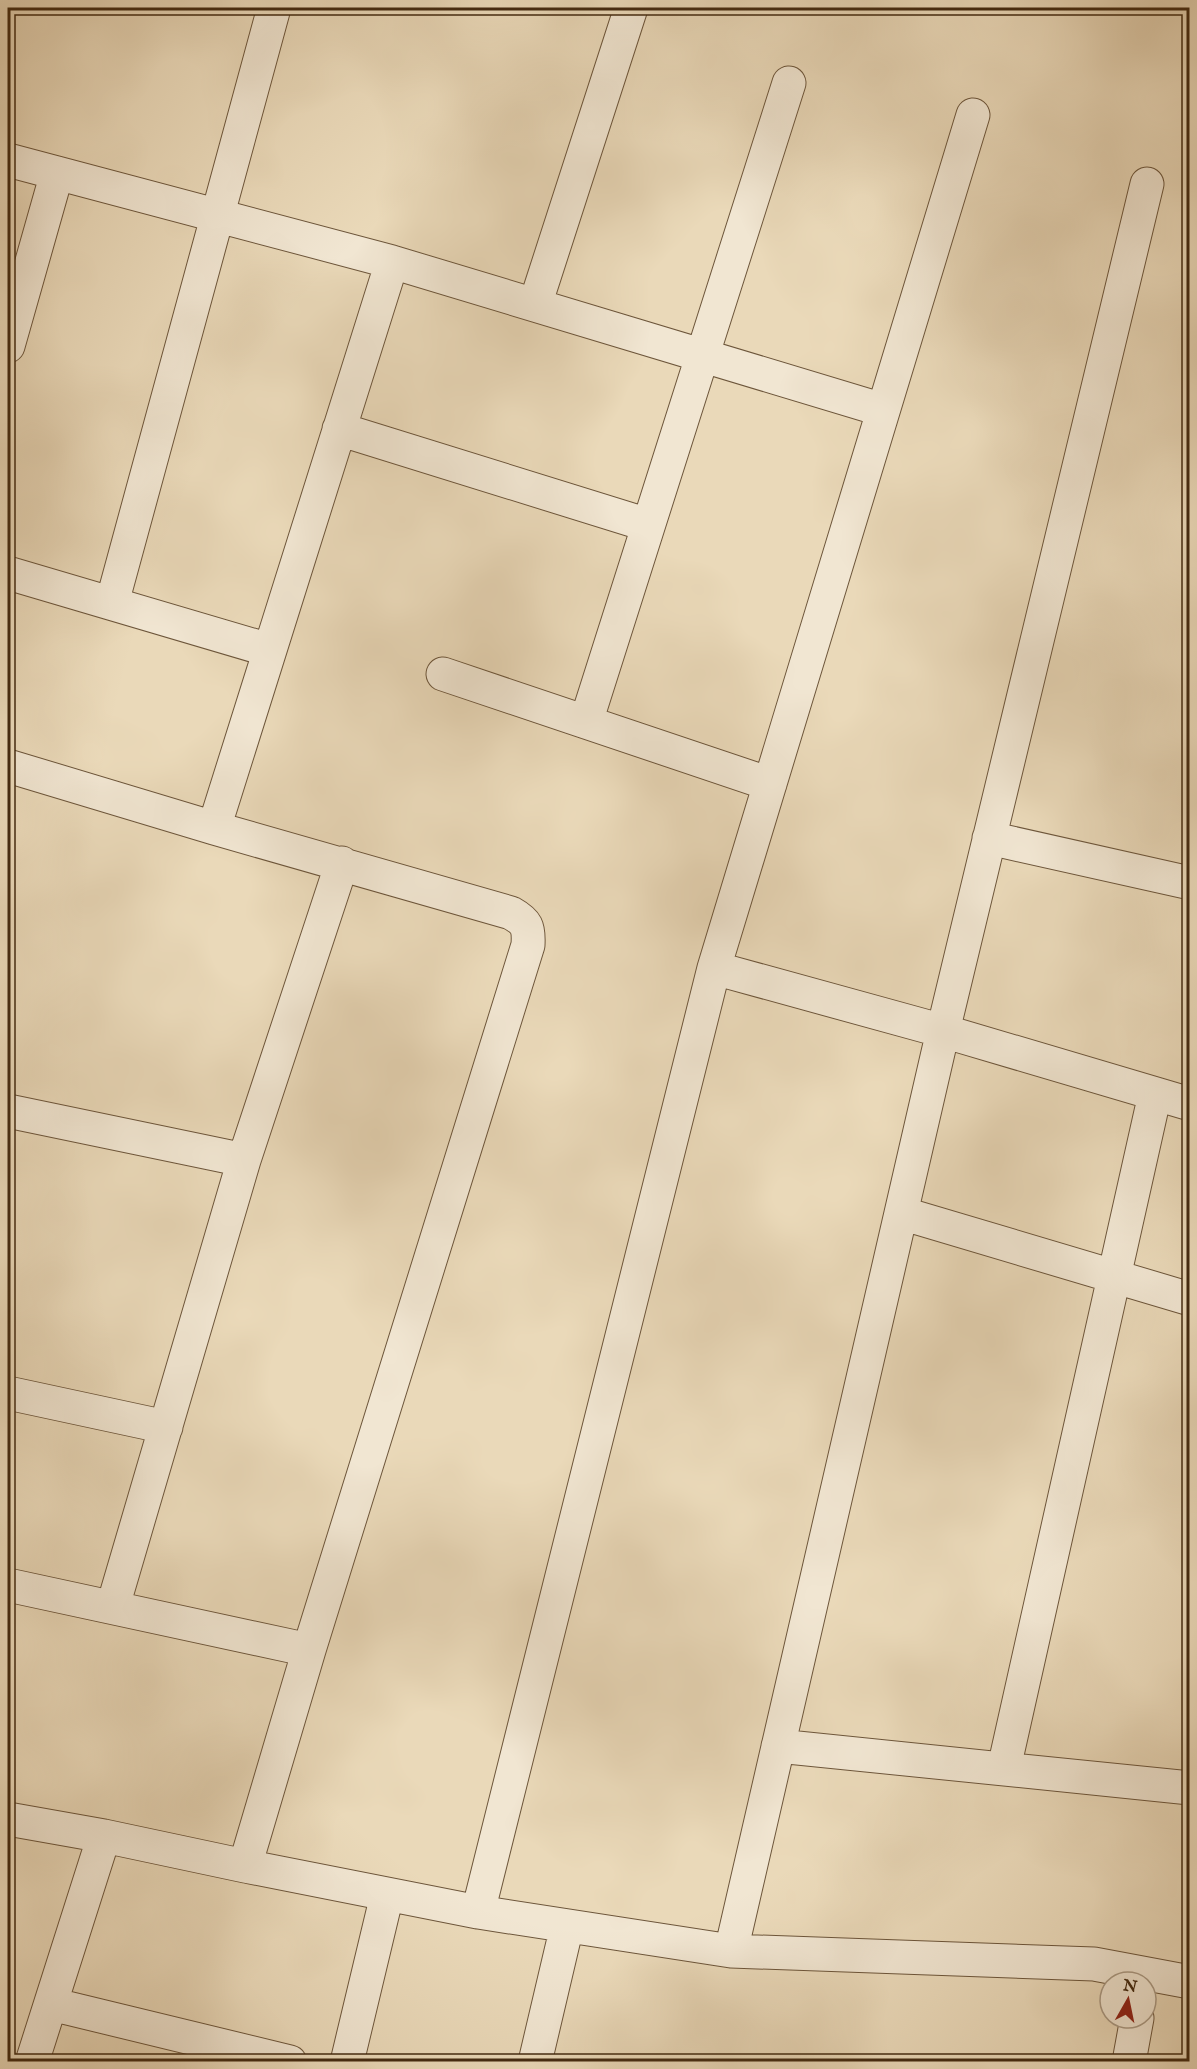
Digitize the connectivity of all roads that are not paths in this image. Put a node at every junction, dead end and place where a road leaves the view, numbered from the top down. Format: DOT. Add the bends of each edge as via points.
graph roads {
  1 [pos="274,8"];
  2 [pos="631,8"];
  3 [pos="789,83"];
  4 [pos="973,115"];
  5 [pos="8,160"];
  6 [pos="57,172"];
  7 [pos="1147,184"];
  8 [pos="218,215"];
  9 [pos="392,262"];
  10 [pos="535,305"];
  11 [pos="8,345"];
  12 [pos="703,356"];
  13 [pos="883,410"];
  14 [pos="339,429"];
  15 [pos="648,525"];
  16 [pos="8,573"];
  17 [pos="112,603"];
  18 [pos="269,650"];
  19 [pos="443,674"];
  20 [pos="586,722"];
  21 [pos="8,766"];
  22 [pos="770,784"];
  23 [pos="214,828"];
  24 [pos="989,838"];
  25 [pos="342,863"];
  26 [pos="1190,883"];
  27 [pos="714,968"];
  28 [pos="943,1031"];
  29 [pos="1155,1094"];
  30 [pos="1190,1104"];
  31 [pos="8,1111"];
  32 [pos="244,1160"];
  33 [pos="901,1213"];
  34 [pos="1114,1275"];
  35 [pos="1190,1299"];
  36 [pos="8,1393"];
  37 [pos="166,1427"];
  38 [pos="8,1585"];
  39 [pos="113,1606"];
  40 [pos="309,1650"];
  41 [pos="778,1746"];
  42 [pos="1004,1768"];
  43 [pos="1190,1788"];
  44 [pos="8,1819"];
  45 [pos="104,1836"];
  46 [pos="245,1866"];
  47 [pos="387,1895"];
  48 [pos="478,1912"];
  49 [pos="567,1926"];
  50 [pos="731,1951"];
  51 [pos="1115,1970"];
  52 [pos="1158,1979"];
  53 [pos="1190,1982"];
  54 [pos="51,2004"];
  55 [pos="1135,2030"];
  56 [pos="33,2061"];
  57 [pos="290,2061"];
  58 [pos="346,2061"];
  59 [pos="535,2061"];
  60 [pos="1129,2061"];
  1 -- 8 [label="street"];
  2 -- 10 [label="street"];
  3 -- 12 [label="street"];
  4 -- 13 [label="street"];
  5 -- 6 [label="street"];
  6 -- 8 [label="street"];
  6 -- 11 [label="street"];
  7 -- 24 [label="street"];
  8 -- 9 [label="street"];
  8 -- 17 [label="street"];
  9 -- 10 [label="street"];
  9 -- 14 [label="street"];
  10 -- 12 [label="street"];
  12 -- 13 [label="street"];
  12 -- 15 [label="street"];
  13 -- 22 [label="street"];
  14 -- 15 [label="street"];
  14 -- 18 [label="street"];
  15 -- 20 [label="street"];
  16 -- 17 [label="street"];
  17 -- 18 [label="street"];
  18 -- 23 [label="street"];
  19 -- 20 [label="street"];
  20 -- 22 [label="street"];
  21 -- 23 [label="street"];
  22 -- 27 [label="street"];
  23 -- 25 [label="street"];
  24 -- 26 [label="street"];
  24 -- 28 [label="street"];
  25 -- 32 [label="street"];
  25 -- 40 [label="street" via="511,913 524,921 529,932"];
  27 -- 28 [label="street"];
  27 -- 48 [label="street"];
  28 -- 29 [label="street"];
  28 -- 33 [label="street"];
  29 -- 30 [label="street"];
  29 -- 34 [label="street"];
  31 -- 32 [label="street"];
  32 -- 37 [label="street"];
  33 -- 34 [label="street"];
  33 -- 41 [label="street"];
  34 -- 35 [label="street"];
  34 -- 42 [label="street"];
  36 -- 37 [label="street"];
  37 -- 39 [label="street"];
  38 -- 39 [label="street"];
  39 -- 40 [label="street"];
  40 -- 46 [label="street"];
  41 -- 42 [label="street"];
  41 -- 50 [label="street"];
  42 -- 43 [label="street"];
  44 -- 45 [label="street"];
  45 -- 46 [label="street"];
  45 -- 54 [label="street"];
  46 -- 47 [label="street"];
  47 -- 48 [label="street"];
  47 -- 58 [label="street"];
  48 -- 49 [label="street"];
  49 -- 50 [label="street"];
  49 -- 59 [label="street"];
  50 -- 51 [label="street" via="1094,1964"];
  52 -- 53 [label="street"];
  54 -- 56 [label="street"];
  54 -- 57 [label="street"];
  55 -- 60 [label="street"];
}
